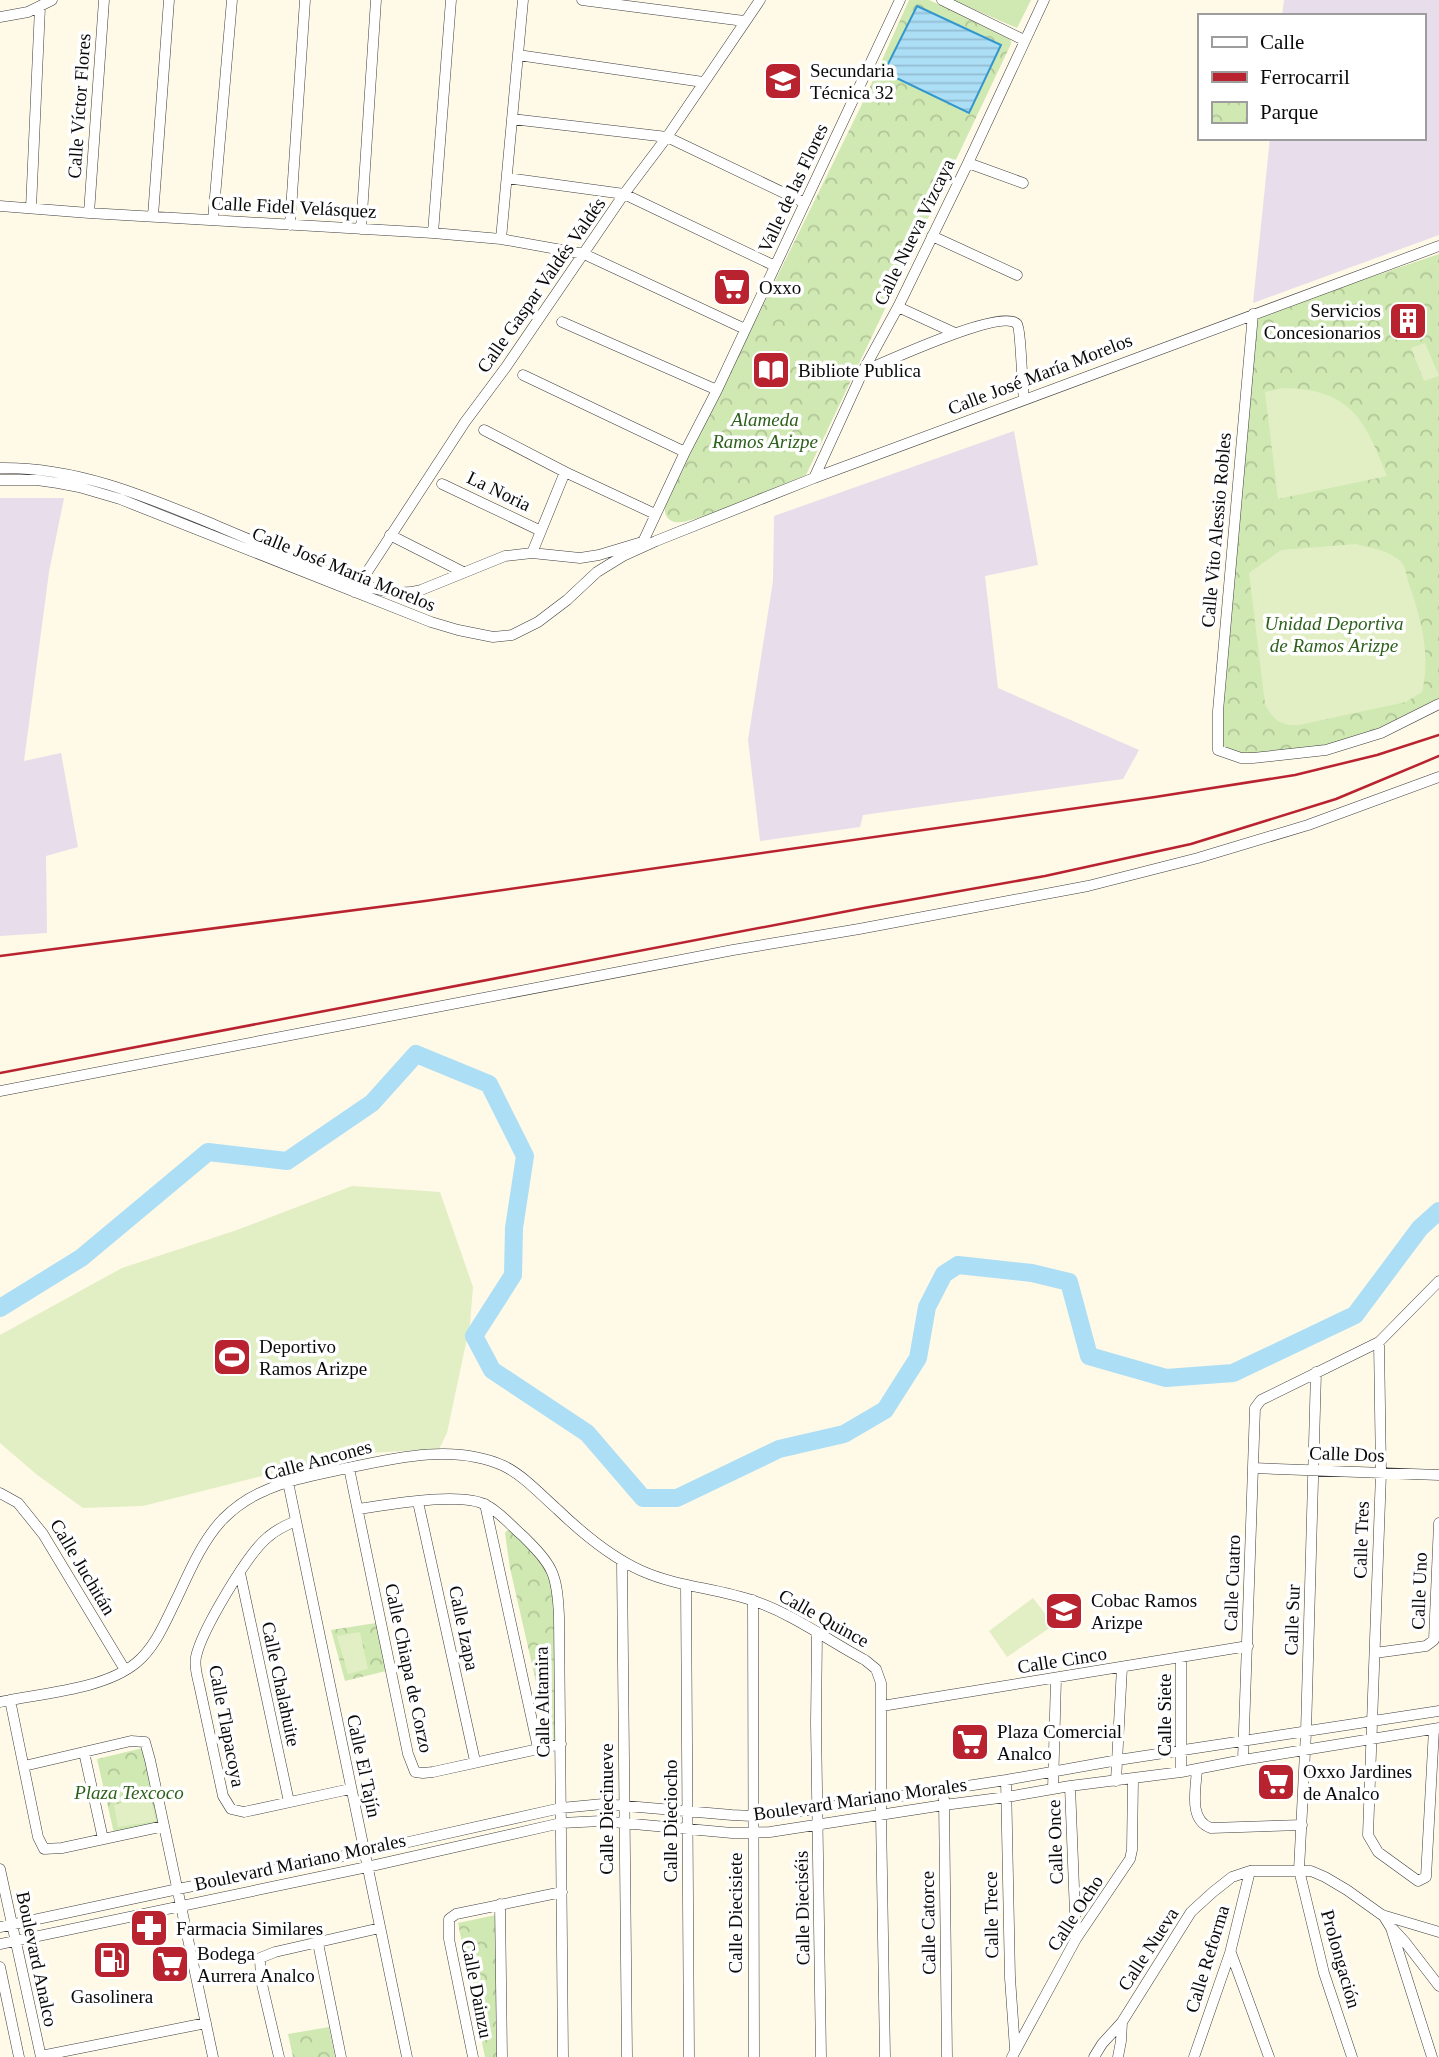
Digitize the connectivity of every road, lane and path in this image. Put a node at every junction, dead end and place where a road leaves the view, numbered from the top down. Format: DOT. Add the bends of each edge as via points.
graph roads {
  1 [pos="52,0"];
  2 [pos="104,0"];
  3 [pos="169,0"];
  4 [pos="232,0"];
  5 [pos="305,0"];
  6 [pos="376,0"];
  7 [pos="451,0"];
  8 [pos="523,0"];
  9 [pos="582,0"];
  10 [pos="760,0"];
  11 [pos="900,0"];
  12 [pos="942,0"];
  13 [pos="1044,0"];
  14 [pos="40,7"];
  15 [pos="0,17"];
  16 [pos="744,21"];
  17 [pos="1024,40"];
  18 [pos="518,55"];
  19 [pos="703,82"];
  20 [pos="512,119"];
  21 [pos="667,137"];
  22 [pos="968,163"];
  23 [pos="507,178"];
  24 [pos="1023,183"];
  25 [pos="624,194"];
  26 [pos="806,203"];
  27 [pos="0,206"];
  28 [pos="31,208"];
  29 [pos="89,214"];
  30 [pos="153,216"];
  31 [pos="213,220"];
  32 [pos="290,225"];
  33 [pos="361,229"];
  34 [pos="433,233"];
  35 [pos="932,236"];
  36 [pos="501,239"];
  37 [pos="1439,246"];
  38 [pos="584,254"];
  39 [pos="775,266"];
  40 [pos="1017,275"];
  41 [pos="898,307"];
  42 [pos="1253,314"];
  43 [pos="562,322"];
  44 [pos="745,329"];
  45 [pos="955,333"];
  46 [pos="863,371"];
  47 [pos="523,375"];
  48 [pos="717,390"];
  49 [pos="1024,400"];
  50 [pos="484,430"];
  51 [pos="685,452"];
  52 [pos="0,468"];
  53 [pos="565,472"];
  54 [pos="814,478"];
  55 [pos="0,480"];
  56 [pos="442,484"];
  57 [pos="655,514"];
  58 [pos="541,531"];
  59 [pos="390,535"];
  60 [pos="641,545"];
  61 [pos="531,553"];
  62 [pos="463,572"];
  63 [pos="356,588"];
  64 [pos="1439,704"];
  65 [pos="1439,777"];
  66 [pos="0,1091"];
  67 [pos="1439,1282"];
  68 [pos="1379,1342"];
  69 [pos="1316,1372"];
  70 [pos="349,1468"];
  71 [pos="1253,1468"];
  72 [pos="1315,1471"];
  73 [pos="1381,1473"];
  74 [pos="1439,1475"];
  75 [pos="288,1482"];
  76 [pos="0,1493"];
  77 [pos="418,1502"];
  78 [pos="485,1504"];
  79 [pos="358,1509"];
  80 [pos="296,1521"];
  81 [pos="1439,1523"];
  82 [pos="622,1562"];
  83 [pos="240,1573"];
  84 [pos="686,1585"];
  85 [pos="753,1600"];
  86 [pos="817,1633"];
  87 [pos="1248,1646"];
  88 [pos="1375,1653"];
  89 [pos="1181,1658"];
  90 [pos="1122,1667"];
  91 [pos="125,1670"];
  92 [pos="1056,1678"];
  93 [pos="5,1701"];
  94 [pos="882,1706"];
  95 [pos="1439,1711"];
  96 [pos="1371,1722"];
  97 [pos="1436,1729"];
  98 [pos="1306,1732"];
  99 [pos="1371,1739"];
  100 [pos="1244,1742"];
  101 [pos="561,1744"];
  102 [pos="538,1748"];
  103 [pos="1305,1750"];
  104 [pos="1182,1751"];
  105 [pos="84,1752"];
  106 [pos="1118,1760"];
  107 [pos="1243,1760"];
  108 [pos="475,1761"];
  109 [pos="24,1766"];
  110 [pos="1196,1769"];
  111 [pos="1054,1772"];
  112 [pos="1181,1772"];
  113 [pos="1133,1779"];
  114 [pos="1006,1780"];
  115 [pos="1116,1781"];
  116 [pos="1070,1786"];
  117 [pos="351,1789"];
  118 [pos="1053,1789"];
  119 [pos="944,1790"];
  120 [pos="1007,1797"];
  121 [pos="881,1798"];
  122 [pos="289,1802"];
  123 [pos="944,1805"];
  124 [pos="624,1806"];
  125 [pos="561,1808"];
  126 [pos="818,1808"];
  127 [pos="687,1812"];
  128 [pos="881,1815"];
  129 [pos="752,1816"];
  130 [pos="624,1822"];
  131 [pos="561,1823"];
  132 [pos="818,1825"];
  133 [pos="1301,1825"];
  134 [pos="164,1826"];
  135 [pos="687,1828"];
  136 [pos="752,1833"];
  137 [pos="103,1839"];
  138 [pos="364,1853"];
  139 [pos="367,1867"];
  140 [pos="0,1868"];
  141 [pos="1299,1870"];
  142 [pos="1250,1871"];
  143 [pos="178,1889"];
  144 [pos="562,1892"];
  145 [pos="500,1904"];
  146 [pos="181,1906"];
  147 [pos="1382,1914"];
  148 [pos="12,1924"];
  149 [pos="0,1927"];
  150 [pos="380,1928"];
  151 [pos="1391,1928"];
  152 [pos="1439,1932"];
  153 [pos="1076,1939"];
  154 [pos="15,1941"];
  155 [pos="318,1942"];
  156 [pos="0,1944"];
  157 [pos="1230,1953"];
  158 [pos="0,1967"];
  159 [pos="1439,1986"];
  160 [pos="1122,2022"];
  161 [pos="206,2023"];
  162 [pos="1013,2053"];
  163 [pos="41,2056"];
  164 [pos="19,2057"];
  165 [pos="213,2057"];
  166 [pos="279,2057"];
  167 [pos="341,2057"];
  168 [pos="407,2057"];
  169 [pos="473,2057"];
  170 [pos="502,2057"];
  171 [pos="563,2057"];
  172 [pos="627,2057"];
  173 [pos="689,2057"];
  174 [pos="754,2057"];
  175 [pos="821,2057"];
  176 [pos="885,2057"];
  177 [pos="947,2057"];
  178 [pos="1094,2057"];
  179 [pos="1118,2057"];
  180 [pos="1194,2057"];
  181 [pos="1269,2057"];
  182 [pos="1352,2057"];
  183 [pos="1432,2057"];
  1 -- 14 [label="street"];
  2 -- 29 [label="street, Calle Víctor Flores"];
  3 -- 30 [label="street"];
  4 -- 31 [label="street"];
  5 -- 32 [label="street"];
  6 -- 33 [label="street"];
  7 -- 34 [label="street"];
  8 -- 18 [label="street"];
  9 -- 16 [label="street"];
  10 -- 16 [label="street, Calle Gaspar Valdés Valdés"];
  11 -- 26 [label="street, Valle de las Flores"];
  12 -- 17 [label="street"];
  13 -- 17 [label="street, Calle Nueva Vizcaya"];
  14 -- 15 [label="street"];
  14 -- 28 [label="street"];
  16 -- 19 [label="street, Calle Gaspar Valdés Valdés"];
  17 -- 22 [label="street, Calle Nueva Vizcaya"];
  18 -- 19 [label="street"];
  18 -- 20 [label="street"];
  19 -- 21 [label="street, Calle Gaspar Valdés Valdés"];
  20 -- 21 [label="street"];
  20 -- 23 [label="street"];
  21 -- 25 [label="street, Calle Gaspar Valdés Valdés"];
  21 -- 26 [label="street"];
  22 -- 24 [label="street"];
  22 -- 35 [label="street, Calle Nueva Vizcaya"];
  23 -- 25 [label="street"];
  23 -- 36 [label="street"];
  25 -- 38 [label="street, Calle Gaspar Valdés Valdés"];
  25 -- 39 [label="street"];
  26 -- 39 [label="street, Valle de las Flores"];
  27 -- 28 [label="street, Calle Fidel Velásquez"];
  28 -- 29 [label="street, Calle Fidel Velásquez"];
  29 -- 30 [label="street, Calle Fidel Velásquez"];
  30 -- 31 [label="street, Calle Fidel Velásquez"];
  31 -- 32 [label="street, Calle Fidel Velásquez"];
  32 -- 33 [label="street, Calle Fidel Velásquez"];
  33 -- 34 [label="street, Calle Fidel Velásquez"];
  34 -- 36 [label="street, Calle Fidel Velásquez"];
  35 -- 40 [label="street"];
  35 -- 41 [label="street, Calle Nueva Vizcaya"];
  36 -- 38 [label="street, Calle Fidel Velásquez"];
  37 -- 42 [label="street, Calle José María Morelos"];
  38 -- 44 [label="street, Calle Fidel Velásquez"];
  38 -- 59 [label="street, Calle Gaspar Valdés Valdés"];
  39 -- 44 [label="street, Valle de las Flores"];
  41 -- 45 [label="street"];
  41 -- 46 [label="street, Calle Nueva Vizcaya"];
  42 -- 49 [label="street, Calle José María Morelos"];
  42 -- 64 [label="street, Calle Vito Alessio Robles" via="1218,750 1241,758 1326,750 1381,733"];
  43 -- 48 [label="street"];
  44 -- 48 [label="street, Valle de las Flores"];
  45 -- 46 [label="street"];
  45 -- 49 [label="street" via="1011,320 1019,328"];
  46 -- 54 [label="street, Calle Nueva Vizcaya"];
  47 -- 51 [label="street"];
  48 -- 51 [label="street, Valle de las Flores"];
  49 -- 54 [label="street, Calle José María Morelos"];
  50 -- 53 [label="street"];
  51 -- 57 [label="street, Valle de las Flores"];
  52 -- 63 [label="street, Calle José María Morelos" via="100,480 152,498"];
  53 -- 57 [label="street"];
  53 -- 58 [label="street"];
  54 -- 60 [label="street, Calle José María Morelos"];
  55 -- 63 [label="street, Calle José María Morelos" via="37,480 120,499"];
  56 -- 58 [label="street, La Noria"];
  57 -- 60 [label="street, Valle de las Flores"];
  58 -- 61 [label="street"];
  59 -- 62 [label="street"];
  59 -- 63 [label="street, Calle Gaspar Valdés Valdés"];
  60 -- 61 [label="street, Calle José María Morelos" via="580,558"];
  60 -- 63 [label="street, Calle José María Morelos" via="597,572 538,622 512,635 493,637 431,622"];
  61 -- 62 [label="street, Calle José María Morelos" via="505,556"];
  62 -- 63 [label="street, Calle José María Morelos" via="406,594"];
  65 -- 66 [label="street" via="1308,825 1088,886"];
  67 -- 68 [label="street"];
  68 -- 69 [label="street"];
  68 -- 73 [label="street, Calle Tres"];
  69 -- 71 [label="street, Calle Cuatro" via="1261,1400 1255,1408"];
  69 -- 72 [label="street, Calle Sur"];
  70 -- 75 [label="street, Calle Ancones"];
  70 -- 79 [label="street, Calle Chiapa de Corzo"];
  70 -- 82 [label="street, Calle Ancones" via="427,1454 484,1459 523,1478"];
  71 -- 72 [label="street, Calle Dos"];
  71 -- 87 [label="street, Calle Cuatro"];
  72 -- 73 [label="street, Calle Dos"];
  72 -- 98 [label="street, Calle Sur"];
  73 -- 74 [label="street, Calle Dos"];
  73 -- 88 [label="street, Calle Tres"];
  75 -- 80 [label="street, Calle El Tajín"];
  75 -- 91 [label="street, Calle Ancones" via="261,1492 222,1520 148,1650"];
  76 -- 91 [label="street, Calle Juchitán" via="18,1503 43,1534"];
  77 -- 78 [label="street" via="466,1499"];
  77 -- 79 [label="street"];
  77 -- 108 [label="street, Calle Izapa"];
  78 -- 101 [label="street, Calle Altamira" via="554,1572"];
  78 -- 102 [label="street"];
  79 -- 108 [label="street, Calle Chiapa de Corzo" via="411,1764 415,1772 424,1773"];
  80 -- 83 [label="street, Calle Tlapacoya" via="267,1538"];
  80 -- 117 [label="street, Calle El Tajín"];
  81 -- 88 [label="street, Calle Uno" via="1434,1640 1426,1646"];
  82 -- 84 [label="street, Calle Quince"];
  82 -- 124 [label="street, Calle Diecinueve"];
  83 -- 122 [label="street, Calle Chalahuite"];
  83 -- 122 [label="street, Calle Tlapacoya" via="205,1633 196,1658 217,1771 231,1810 244,1812"];
  84 -- 85 [label="street, Calle Quince"];
  84 -- 127 [label="street, Calle Dieciocho"];
  85 -- 86 [label="street, Calle Quince"];
  85 -- 129 [label="street, Calle Diecisiete"];
  86 -- 94 [label="street, Calle Quince" via="876,1669"];
  86 -- 126 [label="street, Calle Dieciséis"];
  87 -- 89 [label="street, Calle Cinco"];
  87 -- 100 [label="street, Calle Cuatro"];
  88 -- 96 [label="street, Calle Tres"];
  89 -- 90 [label="street, Calle Cinco"];
  89 -- 104 [label="street, Calle Siete"];
  90 -- 92 [label="street, Calle Cinco"];
  90 -- 106 [label="street"];
  91 -- 93 [label="street, Calle Ancones" via="97,1682"];
  92 -- 94 [label="street, Calle Cinco"];
  92 -- 111 [label="street"];
  93 -- 109 [label="street"];
  94 -- 121 [label="street, Calle Quince"];
  95 -- 96 [label="street, Boulevard Mariano Morales"];
  96 -- 98 [label="street, Boulevard Mariano Morales"];
  96 -- 99 [label="street, Calle Tres"];
  97 -- 99 [label="street, Boulevard Mariano Morales"];
  97 -- 99 [label="street, Calle Tres" via="1426,1877 1418,1881 1378,1852 1367,1835"];
  98 -- 100 [label="street, Boulevard Mariano Morales"];
  98 -- 103 [label="street, Calle Sur"];
  99 -- 103 [label="street, Boulevard Mariano Morales"];
  100 -- 104 [label="street, Boulevard Mariano Morales"];
  100 -- 107 [label="street, Calle Cuatro"];
  101 -- 102 [label="street, Calle Chiapa de Corzo"];
  101 -- 125 [label="street, Calle Altamira"];
  102 -- 108 [label="street, Calle Chiapa de Corzo"];
  103 -- 107 [label="street, Boulevard Mariano Morales"];
  103 -- 133 [label="street, Calle Sur"];
  104 -- 106 [label="street, Boulevard Mariano Morales"];
  104 -- 112 [label="street, Calle Siete"];
  105 -- 109 [label="street"];
  105 -- 134 [label="street" via="145,1742"];
  105 -- 137 [label="street"];
  106 -- 111 [label="street, Boulevard Mariano Morales"];
  106 -- 115 [label="street"];
  107 -- 110 [label="street, Boulevard Mariano Morales"];
  109 -- 137 [label="street" via="44,1849"];
  110 -- 112 [label="street, Boulevard Mariano Morales"];
  110 -- 133 [label="street" via="1196,1812 1203,1825"];
  111 -- 114 [label="street, Boulevard Mariano Morales"];
  111 -- 118 [label="street"];
  112 -- 113 [label="street, Boulevard Mariano Morales"];
  113 -- 115 [label="street, Boulevard Mariano Morales"];
  113 -- 153 [label="street, Calle Ocho" via="1130,1859"];
  114 -- 119 [label="street, Boulevard Mariano Morales"];
  114 -- 120 [label="street, Calle Trece"];
  115 -- 116 [label="street, Boulevard Mariano Morales"];
  116 -- 118 [label="street, Boulevard Mariano Morales"];
  116 -- 153 [label="street, Calle Once"];
  117 -- 122 [label="street, Calle Tlapacoya"];
  117 -- 138 [label="street, Calle El Tajín"];
  118 -- 120 [label="street, Boulevard Mariano Morales"];
  119 -- 121 [label="street, Boulevard Mariano Morales"];
  119 -- 123 [label="street, Calle Catorce"];
  120 -- 123 [label="street, Boulevard Mariano Morales"];
  120 -- 162 [label="street, Calle Trece"];
  121 -- 126 [label="street, Boulevard Mariano Morales"];
  121 -- 128 [label="street, Calle Quince"];
  123 -- 128 [label="street, Boulevard Mariano Morales"];
  123 -- 177 [label="street, Calle Catorce"];
  124 -- 125 [label="street, Boulevard Mariano Morales"];
  124 -- 127 [label="street, Boulevard Mariano Morales"];
  124 -- 130 [label="street, Calle Diecinueve"];
  125 -- 131 [label="street, Calle Altamira"];
  125 -- 138 [label="street, Boulevard Mariano Morales"];
  126 -- 129 [label="street, Boulevard Mariano Morales"];
  126 -- 132 [label="street, Calle Dieciséis"];
  127 -- 129 [label="street, Boulevard Mariano Morales"];
  127 -- 135 [label="street, Calle Dieciocho"];
  128 -- 132 [label="street, Boulevard Mariano Morales"];
  128 -- 176 [label="street, Calle Quince"];
  129 -- 136 [label="street, Calle Diecisiete"];
  130 -- 131 [label="street, Boulevard Mariano Morales"];
  130 -- 135 [label="street, Boulevard Mariano Morales"];
  130 -- 172 [label="street, Calle Diecinueve"];
  131 -- 139 [label="street, Boulevard Mariano Morales"];
  131 -- 144 [label="street, Calle Altamira"];
  132 -- 136 [label="street, Boulevard Mariano Morales"];
  132 -- 175 [label="street, Calle Dieciséis"];
  133 -- 141 [label="street, Calle Sur"];
  134 -- 137 [label="street"];
  134 -- 143 [label="street"];
  135 -- 136 [label="street, Boulevard Mariano Morales"];
  135 -- 173 [label="street, Calle Dieciocho"];
  136 -- 174 [label="street, Calle Diecisiete"];
  138 -- 139 [label="street, Calle El Tajín"];
  138 -- 143 [label="street, Boulevard Mariano Morales"];
  139 -- 146 [label="street, Boulevard Mariano Morales"];
  139 -- 150 [label="street, Calle El Tajín"];
  140 -- 148 [label="street, Boulevard Analco"];
  141 -- 142 [label="street, Calle Nueva"];
  141 -- 147 [label="street, Calle Nueva" via="1325,1877"];
  141 -- 182 [label="street, Prolongación" via="1324,1973"];
  142 -- 157 [label="street, Calle Reforma"];
  142 -- 160 [label="street, Calle Nueva" via="1232,1877 1191,1912"];
  143 -- 146 [label="street"];
  143 -- 148 [label="street, Boulevard Mariano Morales"];
  144 -- 145 [label="street, Calle Dainzu"];
  144 -- 171 [label="street, Calle Altamira"];
  145 -- 169 [label="street, Calle Dainzu" via="456,1914 448,1922"];
  145 -- 170 [label="street"];
  146 -- 154 [label="street, Boulevard Mariano Morales"];
  146 -- 161 [label="street"];
  147 -- 151 [label="street"];
  147 -- 152 [label="street, Calle Nueva"];
  148 -- 149 [label="street, Boulevard Mariano Morales"];
  148 -- 154 [label="street, Boulevard Analco"];
  150 -- 155 [label="street"];
  150 -- 168 [label="street, Calle El Tajín"];
  151 -- 159 [label="street"];
  151 -- 183 [label="street"];
  153 -- 162 [label="street, Calle Ocho"];
  154 -- 156 [label="street, Boulevard Mariano Morales"];
  154 -- 163 [label="street, Boulevard Analco"];
  155 -- 166 [label="street" via="260,1958"];
  155 -- 167 [label="street"];
  157 -- 180 [label="street, Calle Reforma"];
  157 -- 181 [label="street"];
  158 -- 164 [label="street, Boulevard Analco"];
  160 -- 178 [label="street, Calle Nueva"];
  160 -- 179 [label="street"];
  161 -- 163 [label="street"];
  161 -- 165 [label="street"];
}
